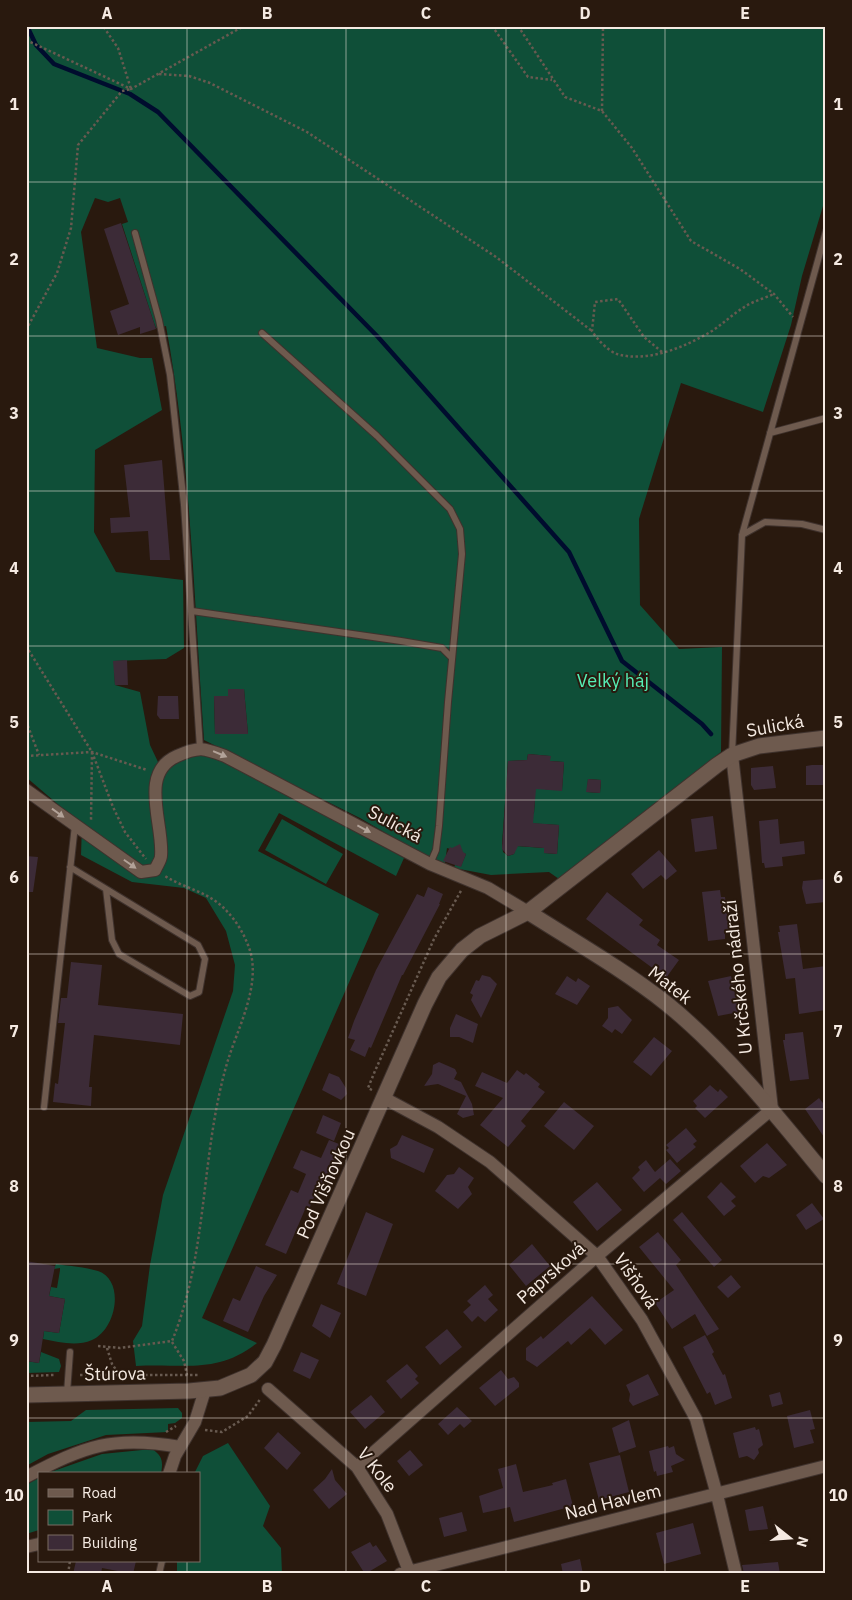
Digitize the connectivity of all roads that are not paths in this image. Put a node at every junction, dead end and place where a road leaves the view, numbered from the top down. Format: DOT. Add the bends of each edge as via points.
graph roads {
  1 [pos="826,231"];
  2 [pos="135,233"];
  3 [pos="262,333"];
  4 [pos="826,418"];
  5 [pos="770,433"];
  6 [pos="826,530"];
  7 [pos="742,535"];
  8 [pos="192,611"];
  9 [pos="452,658"];
  10 [pos="826,738"];
  11 [pos="200,748"];
  12 [pos="732,755"];
  13 [pos="26,790"];
  14 [pos="75,825"];
  15 [pos="430,864"];
  16 [pos="70,867"];
  17 [pos="106,889"];
  18 [pos="528,912"];
  19 [pos="384,1098"];
  20 [pos="44,1107"];
  21 [pos="772,1109"];
  22 [pos="826,1176"];
  23 [pos="598,1256"];
  24 [pos="70,1352"];
  25 [pos="268,1389"];
  26 [pos="205,1390"];
  27 [pos="67,1394"];
  28 [pos="26,1395"];
  29 [pos="180,1447"];
  30 [pos="826,1466"];
  31 [pos="357,1467"];
  32 [pos="170,1472"];
  33 [pos="26,1477"];
  34 [pos="717,1495"];
  35 [pos="404,1572"];
  36 [pos="736,1574"];
  1 -- 5 [label="lane"];
  2 -- 8 [label="lane" via="170,375"];
  3 -- 9 [label="lane" via="377,436 450,509 460,528 462,554"];
  4 -- 5 [label="lane"];
  5 -- 7 [label="lane"];
  6 -- 7 [label="lane" via="802,524 765,522"];
  7 -- 12 [label="lane"];
  8 -- 9 [label="lane" via="442,648"];
  8 -- 11 [label="lane"];
  9 -- 15 [label="lane" via="436,850"];
  10 -- 12 [label="street, Sulická" via="777,742"];
  14 -- 11 [label="street, one-way" via="141,872 155,870 161,857 155,806 158,774 170,759"];
  11 -- 15 [label="street, Sulická, one-way" via="225,756"];
  12 -- 18 [label="street, Sulická"];
  12 -- 21 [label="street, U Krčského nádraží"];
  13 -- 14 [label="street, one-way"];
  14 -- 16 [label="lane"];
  15 -- 18 [label="street, Sulická" via="488,888"];
  16 -- 17 [label="lane"];
  16 -- 20 [label="lane"];
  17 -- 17 [label="lane" via="198,946 206,959 199,992 190,996 119,954 112,940"];
  18 -- 19 [label="street, Pod Višňovkou" via="480,936 449,963 425,1004"];
  18 -- 21 [label="street, Matek" via="668,1005"];
  19 -- 23 [label="street, Višňová" via="438,1127 490,1162"];
  19 -- 26 [label="street, Pod Višňovkou" via="265,1362 245,1379"];
  21 -- 22 [label="street"];
  21 -- 23 [label="street, Paprsková"];
  23 -- 31 [label="street, Paprsková"];
  23 -- 34 [label="street, Višňová" via="642,1320 696,1419"];
  24 -- 27 [label="lane"];
  25 -- 31 [label="street, V Kole"];
  26 -- 27 [label="street, Štúrova"];
  26 -- 29 [label="street" via="195,1422"];
  27 -- 28 [label="street, Štúrova"];
  29 -- 32 [label="street"];
  29 -- 33 [label="street" via="150,1442 94,1446"];
  30 -- 34 [label="street, Nad Havlem"];
  31 -- 35 [label="street, V Kole" via="387,1514"];
  34 -- 35 [label="street, Nad Havlem"];
  34 -- 36 [label="street, Višňová"];
}
